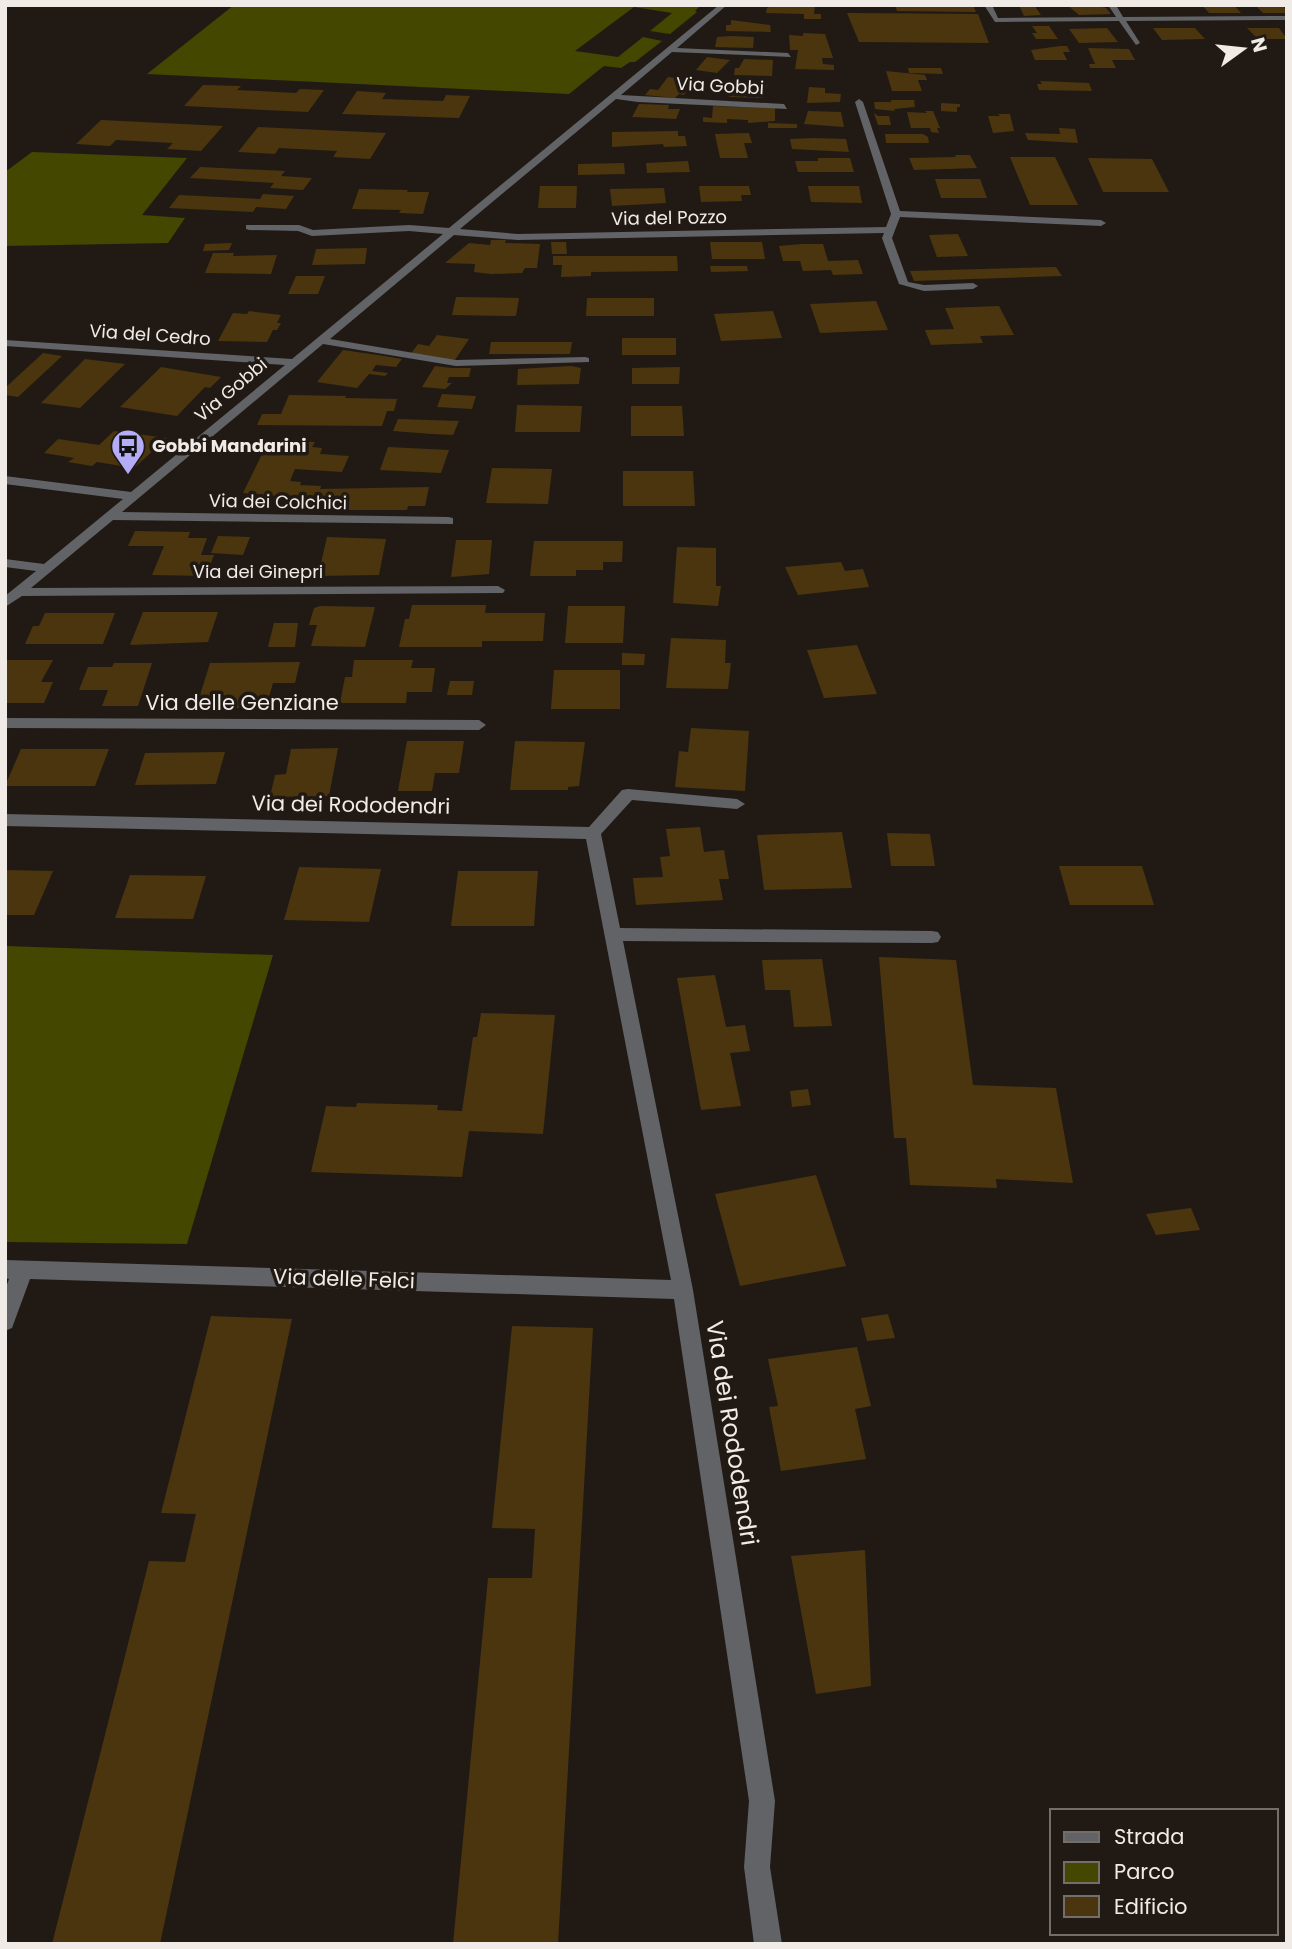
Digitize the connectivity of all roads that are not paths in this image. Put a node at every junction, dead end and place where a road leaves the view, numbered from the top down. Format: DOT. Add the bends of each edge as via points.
graph roads {
  1 [pos="724,5"];
  2 [pos="988,5"];
  3 [pos="1112,5"];
  4 [pos="1287,18"];
  5 [pos="1121,19"];
  6 [pos="1136,43"];
  7 [pos="669,50"];
  8 [pos="788,55"];
  9 [pos="614,96"];
  10 [pos="859,102"];
  11 [pos="784,107"];
  12 [pos="896,214"];
  13 [pos="1101,223"];
  14 [pos="249,228"];
  15 [pos="890,230"];
  16 [pos="448,232"];
  17 [pos="973,286"];
  18 [pos="319,340"];
  19 [pos="5,343"];
  20 [pos="585,360"];
  21 [pos="293,362"];
  22 [pos="5,481"];
  23 [pos="131,496"];
  24 [pos="107,516"];
  25 [pos="448,521"];
  26 [pos="5,563"];
  27 [pos="45,568"];
  28 [pos="498,590"];
  29 [pos="18,592"];
  30 [pos="5,603"];
  31 [pos="5,723"];
  32 [pos="479,725"];
  33 [pos="737,804"];
  34 [pos="5,820"];
  35 [pos="593,833"];
  36 [pos="613,934"];
  37 [pos="932,937"];
  38 [pos="14,1269"];
  39 [pos="683,1290"];
  40 [pos="5,1321"];
  41 [pos="768,1944"];
  1 -- 7 [label="street, Via Gobbi"];
  2 -- 5 [label="street" via="995,20"];
  3 -- 5 [label="street"];
  4 -- 5 [label="street"];
  5 -- 6 [label="street"];
  7 -- 8 [label="street, Via Gobbi"];
  7 -- 9 [label="street, Via Gobbi"];
  9 -- 11 [label="street, Via Gobbi"];
  9 -- 16 [label="street, Via Gobbi"];
  10 -- 12 [label="street"];
  12 -- 13 [label="street"];
  12 -- 15 [label="street"];
  14 -- 16 [label="street" via="299,228 312,233 409,228"];
  15 -- 16 [label="street, Via del Pozzo" via="518,237"];
  15 -- 17 [label="street" via="887,238 904,284"];
  16 -- 18 [label="street, Via Gobbi"];
  18 -- 20 [label="street" via="456,363"];
  18 -- 21 [label="street, Via Gobbi"];
  19 -- 21 [label="street, Via del Cedro"];
  21 -- 23 [label="street, Via Gobbi"];
  22 -- 23 [label="street"];
  23 -- 24 [label="street, Via Gobbi"];
  24 -- 25 [label="street, Via dei Colchici"];
  24 -- 27 [label="street, Via Gobbi"];
  26 -- 27 [label="street"];
  27 -- 29 [label="street, Via Gobbi"];
  28 -- 29 [label="street, Via dei Ginepri"];
  29 -- 30 [label="street, Via Gobbi"];
  31 -- 32 [label="street, Via delle Genziane"];
  33 -- 35 [label="street" via="628,794"];
  34 -- 35 [label="street, Via dei Rododendri"];
  35 -- 36 [label="street, Via dei Rododendri"];
  36 -- 37 [label="street"];
  36 -- 39 [label="street, Via dei Rododendri"];
  38 -- 39 [label="street, Via delle Felci"];
  38 -- 40 [label="street"];
  39 -- 41 [label="street, Via dei Rododendri" via="762,1801 757,1867"];
}
